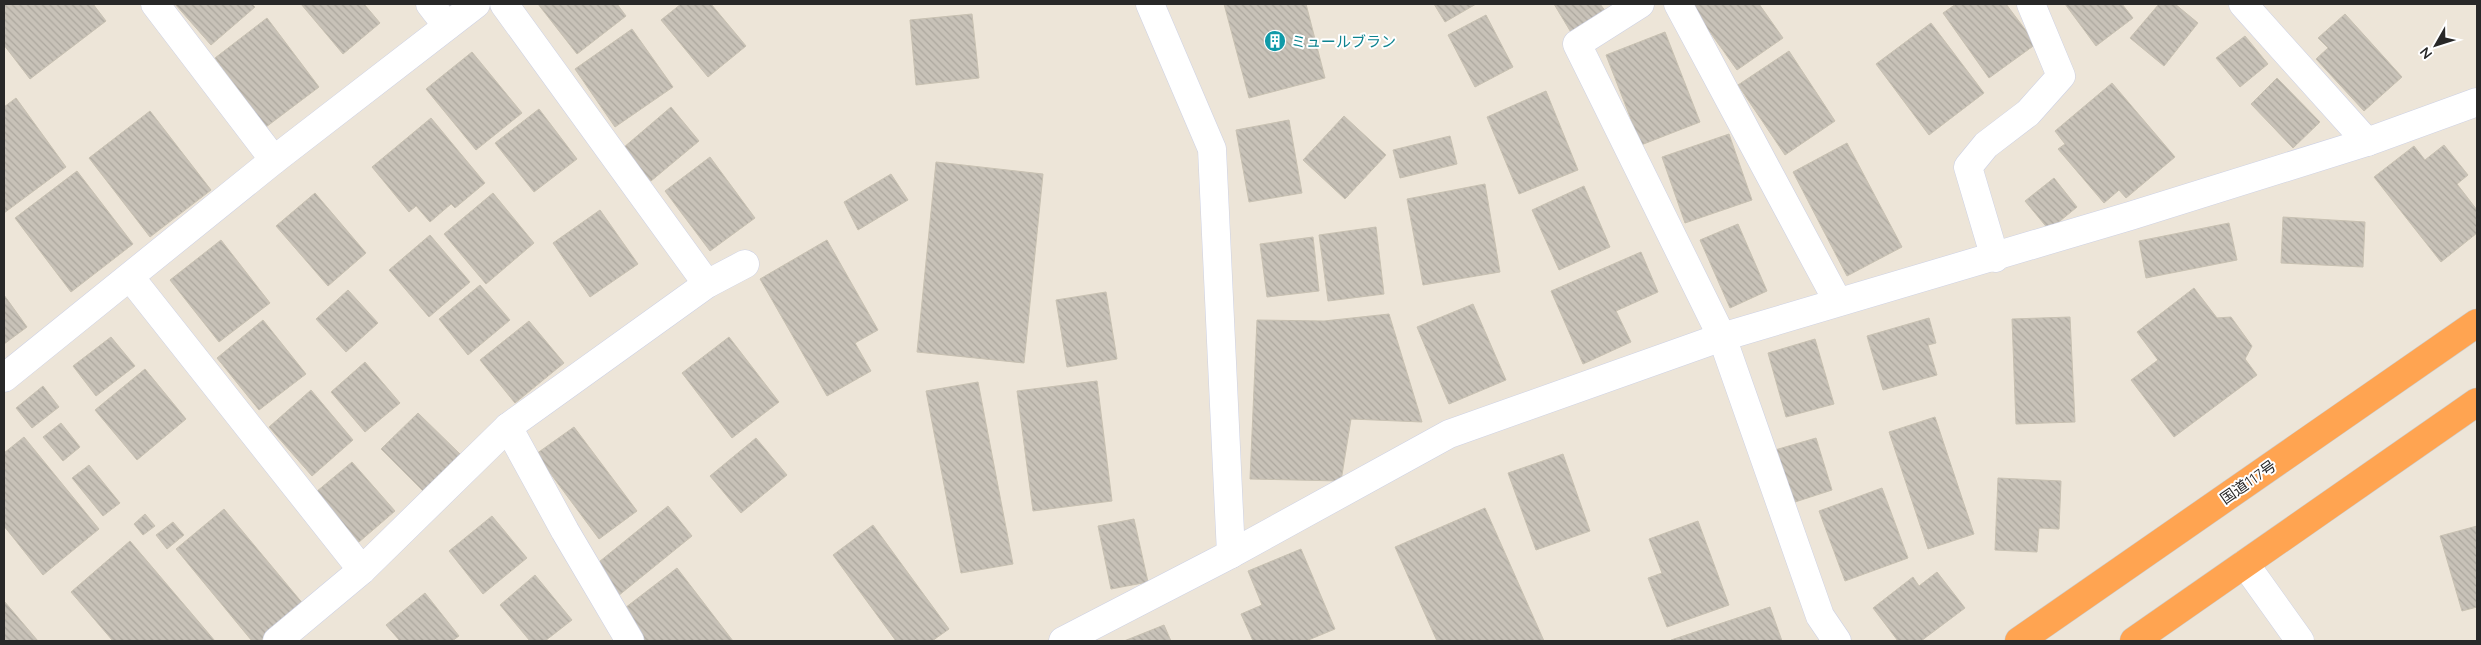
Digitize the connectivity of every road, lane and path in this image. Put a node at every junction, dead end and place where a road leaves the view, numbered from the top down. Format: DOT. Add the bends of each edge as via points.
graph roads {
  1 [pos="155,4"];
  2 [pos="430,4"];
  3 [pos="476,4"];
  4 [pos="504,4"];
  5 [pos="1150,4"];
  6 [pos="1640,4"];
  7 [pos="1678,4"];
  8 [pos="2030,4"];
  9 [pos="2243,4"];
  10 [pos="447,26"];
  11 [pos="2477,102"];
  12 [pos="2367,142"];
  13 [pos="274,160"];
  14 [pos="1995,258"];
  15 [pos="745,264"];
  16 [pos="130,277"];
  17 [pos="707,284"];
  18 [pos="1838,302"];
  19 [pos="2477,323"];
  20 [pos="1722,337"];
  21 [pos="4,378"];
  22 [pos="2477,402"];
  23 [pos="508,427"];
  24 [pos="1231,554"];
  25 [pos="2245,564"];
  26 [pos="362,570"];
  27 [pos="277,641"];
  28 [pos="630,641"];
  29 [pos="1063,641"];
  30 [pos="1837,641"];
  31 [pos="2019,641"];
  32 [pos="2134,641"];
  33 [pos="2300,641"];
  1 -- 13 [label="street"];
  2 -- 10 [label="street"];
  3 -- 10 [label="street"];
  4 -- 17 [label="street"];
  5 -- 24 [label="street" via="1212,149"];
  6 -- 20 [label="street" via="1578,44"];
  7 -- 18 [label="street"];
  8 -- 14 [label="street" via="2061,76 2028,113 1986,145 1968,167"];
  9 -- 12 [label="street"];
  10 -- 13 [label="street"];
  11 -- 12 [label="street"];
  12 -- 14 [label="street"];
  13 -- 16 [label="street"];
  14 -- 18 [label="street"];
  15 -- 17 [label="street"];
  16 -- 21 [label="street"];
  16 -- 26 [label="street"];
  17 -- 23 [label="street"];
  18 -- 20 [label="street"];
  19 -- 31 [label="highway, 国道117号"];
  20 -- 24 [label="street" via="1449,434"];
  20 -- 30 [label="street" via="1820,616"];
  22 -- 25 [label="highway"];
  23 -- 26 [label="street"];
  23 -- 28 [label="street"];
  24 -- 29 [label="street"];
  25 -- 32 [label="highway"];
  25 -- 33 [label="street"];
  26 -- 27 [label="street"];
}
